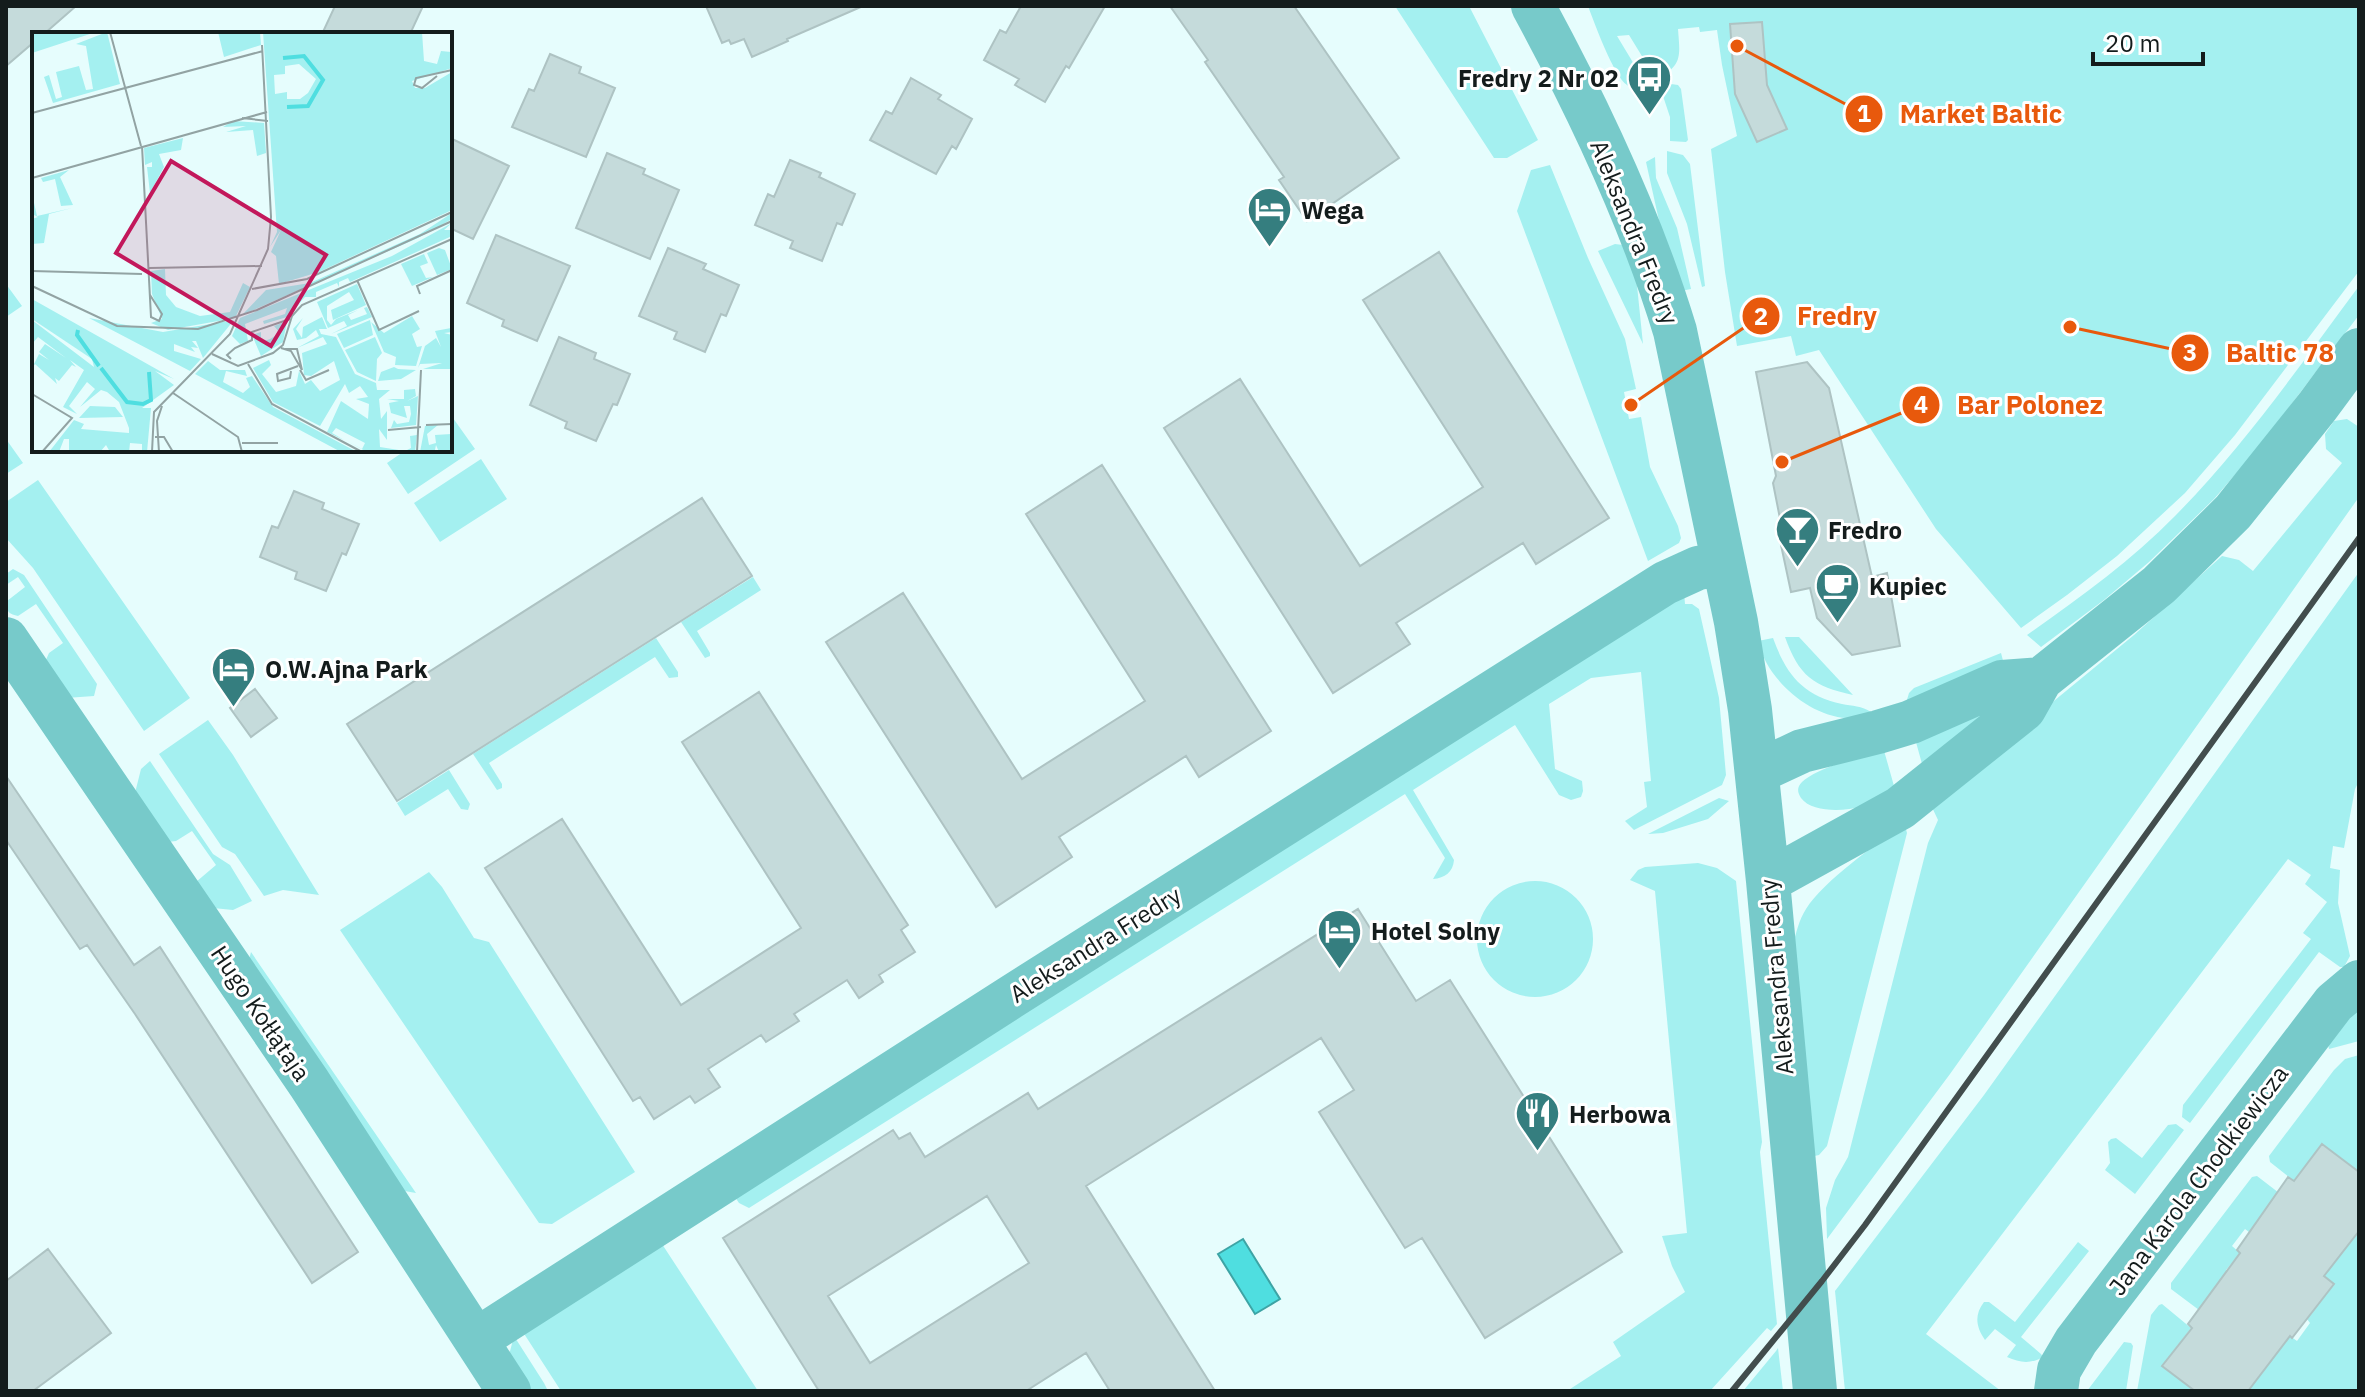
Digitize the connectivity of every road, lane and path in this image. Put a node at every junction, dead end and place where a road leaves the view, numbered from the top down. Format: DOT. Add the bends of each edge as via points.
graph roads {
  1 [pos="1533,6"];
  2 [pos="2359,350"];
  3 [pos="1722,564"];
  4 [pos="6,639"];
  5 [pos="2041,679"];
  6 [pos="1750,710"];
  7 [pos="1878,732"];
  8 [pos="1757,772"];
  9 [pos="1900,808"];
  10 [pos="1762,835"];
  11 [pos="1768,881"];
  12 [pos="2359,982"];
  13 [pos="476,1340"];
  14 [pos="509,1391"];
  15 [pos="1815,1391"];
  16 [pos="2056,1391"];
  1 -- 3 [label="street, Aleksandra Fredry" via="1606,153 1664,295"];
  2 -- 5 [label="street" via="2207,539 2159,585"];
  3 -- 6 [label="street, Aleksandra Fredry"];
  3 -- 13 [label="street, Aleksandra Fredry" via="1665,583"];
  4 -- 13 [label="street, Hugo Kołłątaja" via="309,1083"];
  5 -- 7 [label="street" via="2002,682"];
  5 -- 9 [label="street" via="2024,709"];
  6 -- 7 [label="street" via="1802,728"];
  6 -- 8 [label="street, Aleksandra Fredry"];
  7 -- 8 [label="street" via="1802,751"];
  8 -- 10 [label="street, Aleksandra Fredry"];
  9 -- 10 [label="street"];
  9 -- 11 [label="street"];
  10 -- 11 [label="street, Aleksandra Fredry"];
  11 -- 15 [label="street, Aleksandra Fredry"];
  12 -- 16 [label="street, Jana Karola Chodkiewicza" via="2334,1003 2076,1341 2059,1370"];
  13 -- 14 [label="street, Hugo Kołłątaja"];
}
